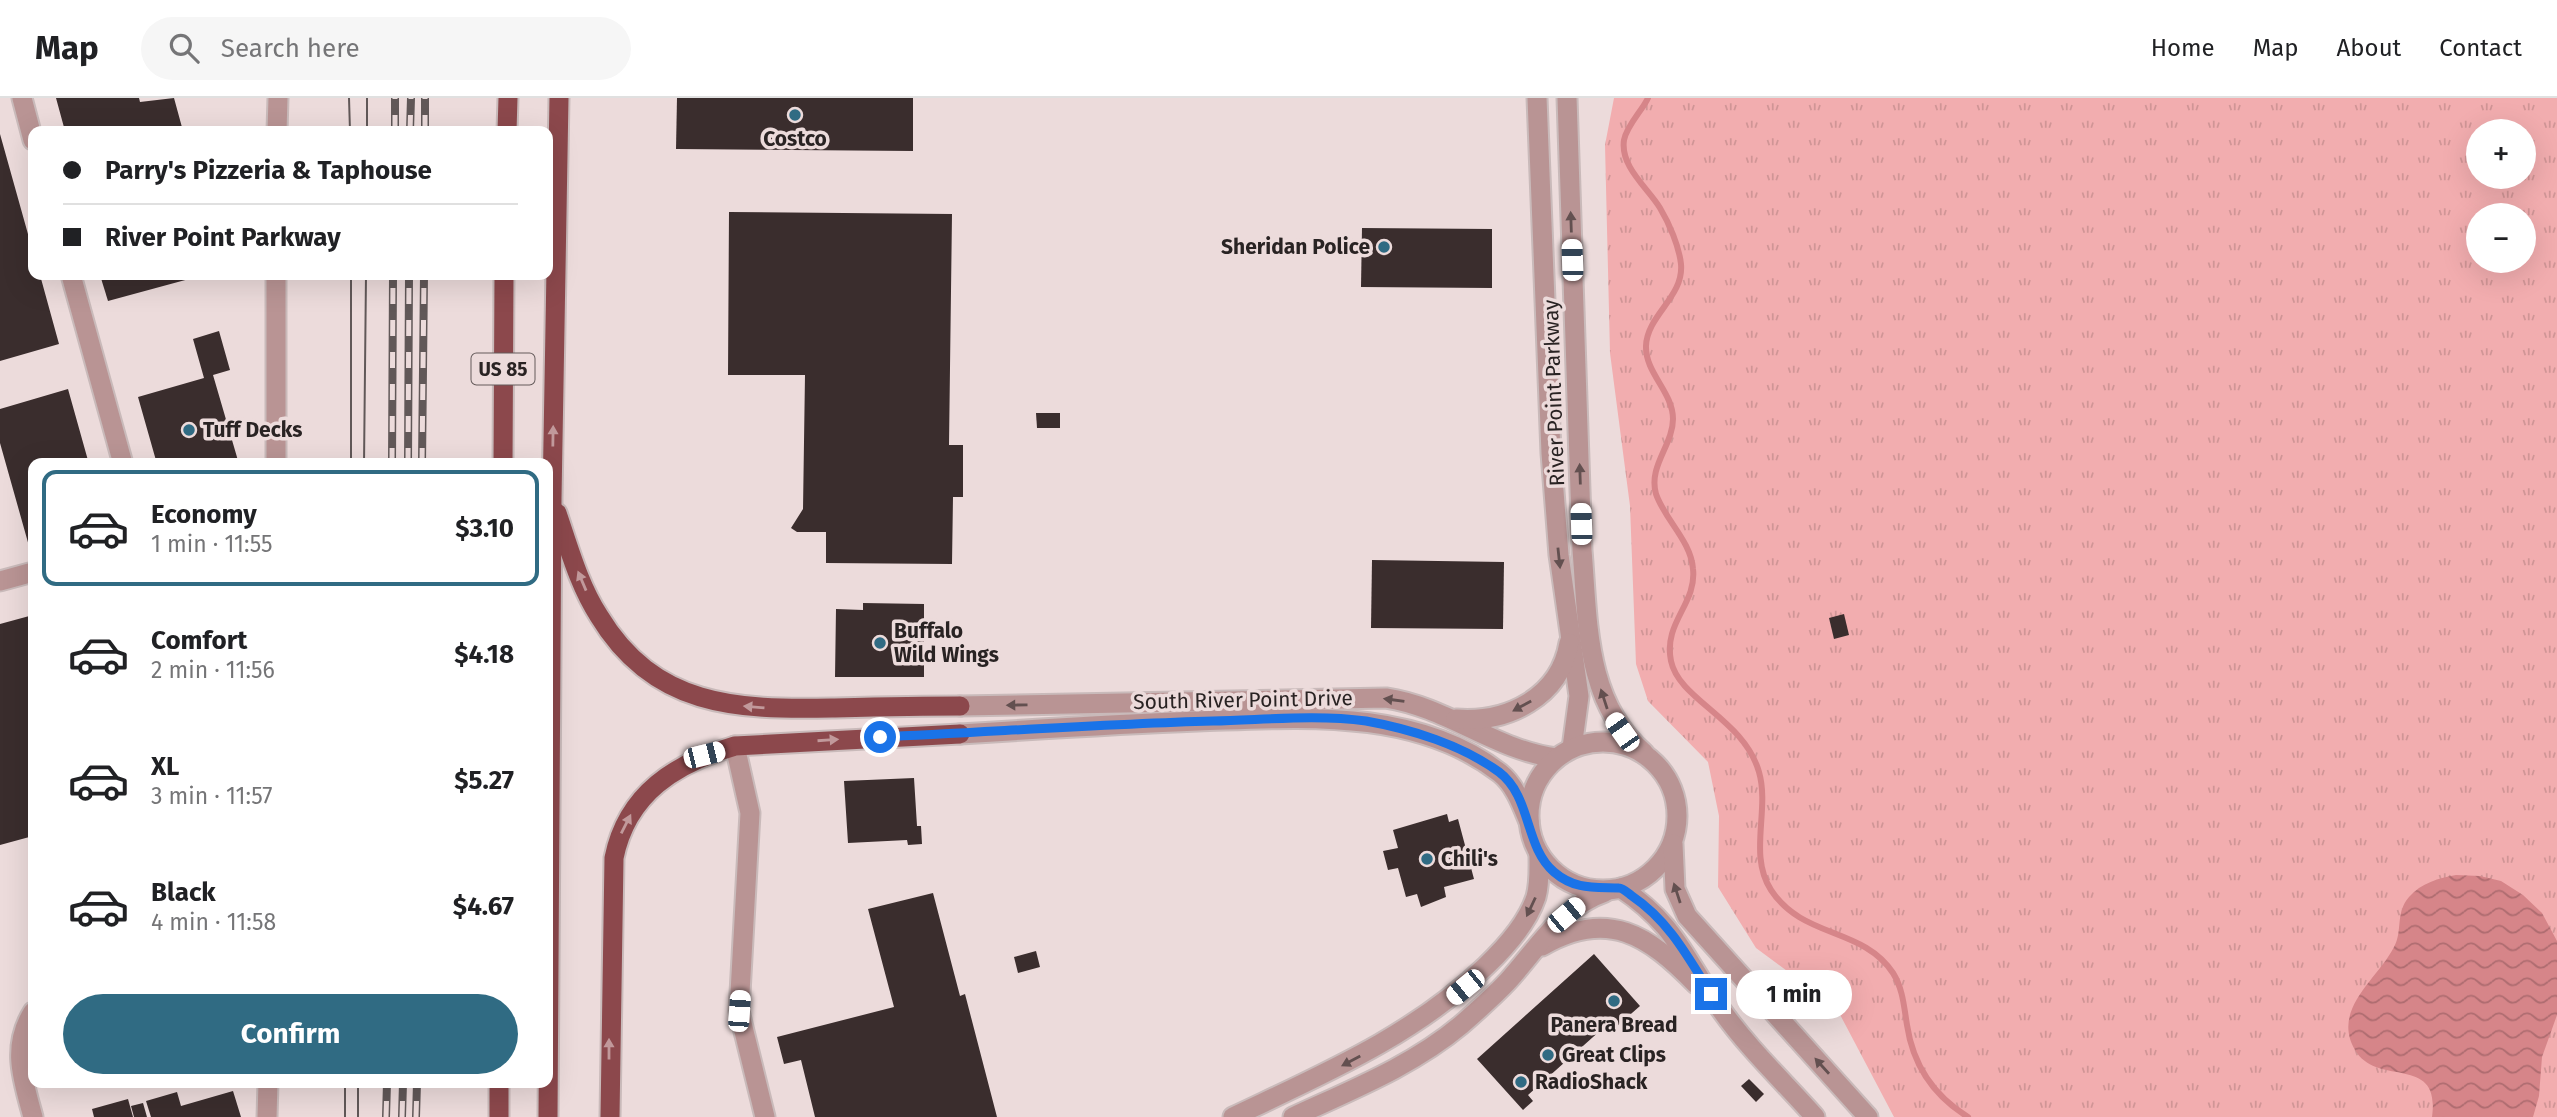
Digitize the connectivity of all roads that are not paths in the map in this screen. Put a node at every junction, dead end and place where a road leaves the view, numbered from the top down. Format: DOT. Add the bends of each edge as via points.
graph roads {
  1 [pos="22,98"];
  2 [pos="278,98"];
  3 [pos="508,98"];
  4 [pos="559,98"];
  5 [pos="1537,98"];
  6 [pos="1567,98"];
  7 [pos="29,126"];
  8 [pos="277,126"];
  9 [pos="507,126"];
  10 [pos="72,280"];
  11 [pos="276,280"];
  12 [pos="504,280"];
  13 [pos="121,458"];
  14 [pos="276,458"];
  15 [pos="503,458"];
  16 [pos="553,458"];
  17 [pos="553,501"];
  18 [pos="28,573"];
  19 [pos="0,581"];
  20 [pos="1571,633"];
  21 [pos="960,706"];
  22 [pos="1451,718"];
  23 [pos="960,734"];
  24 [pos="736,746"];
  25 [pos="1564,753"];
  26 [pos="1644,753"];
  27 [pos="1529,822"];
  28 [pos="1673,841"];
  29 [pos="1539,854"];
  30 [pos="1615,889"];
  31 [pos="1530,956"];
  32 [pos="1721,1010"];
  33 [pos="28,1021"];
  34 [pos="268,1088"];
  35 [pos="499,1088"];
  36 [pos="548,1088"];
  37 [pos="33,1117"];
  38 [pos="267,1117"];
  39 [pos="499,1117"];
  40 [pos="548,1117"];
  41 [pos="611,1117"];
  42 [pos="765,1117"];
  43 [pos="1233,1117"];
  44 [pos="1293,1117"];
  45 [pos="1815,1117"];
  46 [pos="1868,1117"];
  1 -- 7 [label="street"];
  2 -- 8 [label="street"];
  3 -- 9 [label="highway"];
  16 -- 4 [label="highway, US 85, one-way"];
  5 -- 20 [label="street, River Point Parkway, one-way" via="1550,453"];
  26 -- 6 [label="street, River Point Parkway, one-way" via="1626,738 1608,710 1588,621"];
  10 -- 13 [label="street"];
  11 -- 14 [label="street"];
  12 -- 15 [label="highway, US 85"];
  21 -- 17 [label="highway, one-way" via="763,708 722,704 671,687 632,658 598,616"];
  18 -- 19 [label="street"];
  20 -- 22 [label="street, one-way" via="1562,671 1532,700 1509,713 1484,719"];
  20 -- 25 [label="street, River Point Parkway" via="1579,696"];
  22 -- 21 [label="street, South River Point Drive, one-way" via="1405,701 1367,697"];
  22 -- 25 [label="street, South River Point Drive" via="1504,746"];
  24 -- 23 [label="highway, one-way"];
  23 -- 27 [label="street, South River Point Drive" via="1114,724 1366,721 1448,745 1501,774"];
  41 -- 24 [label="highway, one-way" via="611,892 617,844 632,812 663,779 704,755"];
  24 -- 42 [label="street" via="750,813 739,1011"];
  25 -- 26 [label="street" via="1608,741"];
  25 -- 27 [label="street" via="1534,787"];
  26 -- 28 [label="street" via="1672,787 1678,810"];
  27 -- 29 [label="street"];
  28 -- 30 [label="street" via="1654,870"];
  46 -- 28 [label="street, one-way" via="1687,916 1672,875"];
  29 -- 30 [label="street" via="1555,873 1572,883"];
  29 -- 43 [label="street, one-way" via="1536,896 1528,914 1501,951 1465,987 1383,1044"];
  30 -- 31 [label="street" via="1580,903 1555,924"];
  30 -- 32 [label="street" via="1657,915 1669,928"];
  31 -- 32 [label="street" via="1576,930 1623,930 1666,954"];
  31 -- 44 [label="street" via="1485,1004 1436,1045"];
  32 -- 45 [label="street"];
  33 -- 37 [label="street" via="19,1050"];
  34 -- 38 [label="street"];
  35 -- 39 [label="highway"];
  36 -- 40 [label="highway, US 85"];
}
